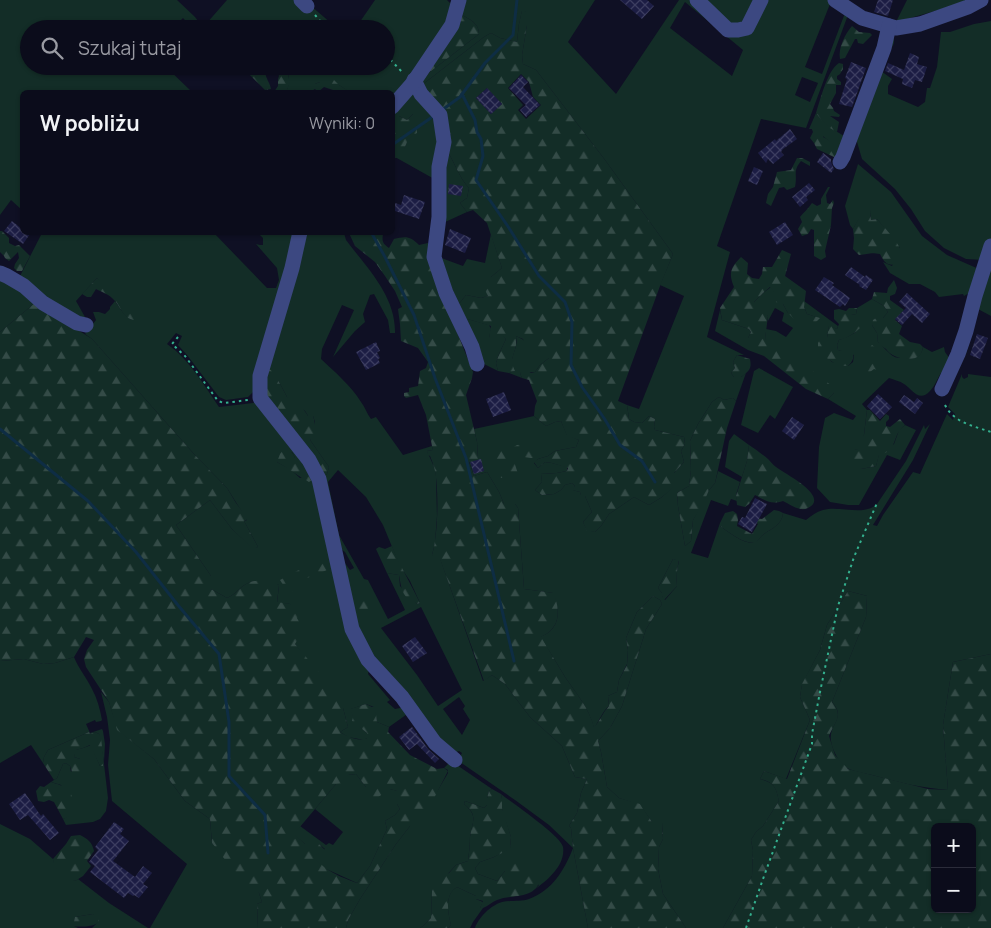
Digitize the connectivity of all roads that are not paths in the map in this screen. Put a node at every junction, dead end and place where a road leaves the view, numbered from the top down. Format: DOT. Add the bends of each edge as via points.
graph roads {
  1 [pos="459,0"];
  2 [pos="697,0"];
  3 [pos="761,0"];
  4 [pos="835,0"];
  5 [pos="982,0"];
  6 [pos="889,26"];
  7 [pos="413,81"];
  8 [pos="395,103"];
  9 [pos="840,162"];
  10 [pos="299,235"];
  11 [pos="991,246"];
  12 [pos="0,273"];
  13 [pos="86,325"];
  14 [pos="477,364"];
  15 [pos="942,390"];
  16 [pos="455,760"];
  1 -- 7 [label="street" via="452,25"];
  2 -- 3 [label="street" via="728,30 746,28"];
  4 -- 6 [label="street" via="862,18"];
  5 -- 6 [label="street" via="920,24"];
  6 -- 9 [label="street" via="884,48"];
  7 -- 8 [label="street"];
  7 -- 14 [label="street" via="440,115 444,142 439,167 439,217 434,257"];
  10 -- 16 [label="street" via="260,376 260,398 309,460 319,479 352,629 368,660 402,697 435,743"];
  11 -- 15 [label="street" via="966,331"];
  12 -- 13 [label="street" via="24,286 43,303"];
}
